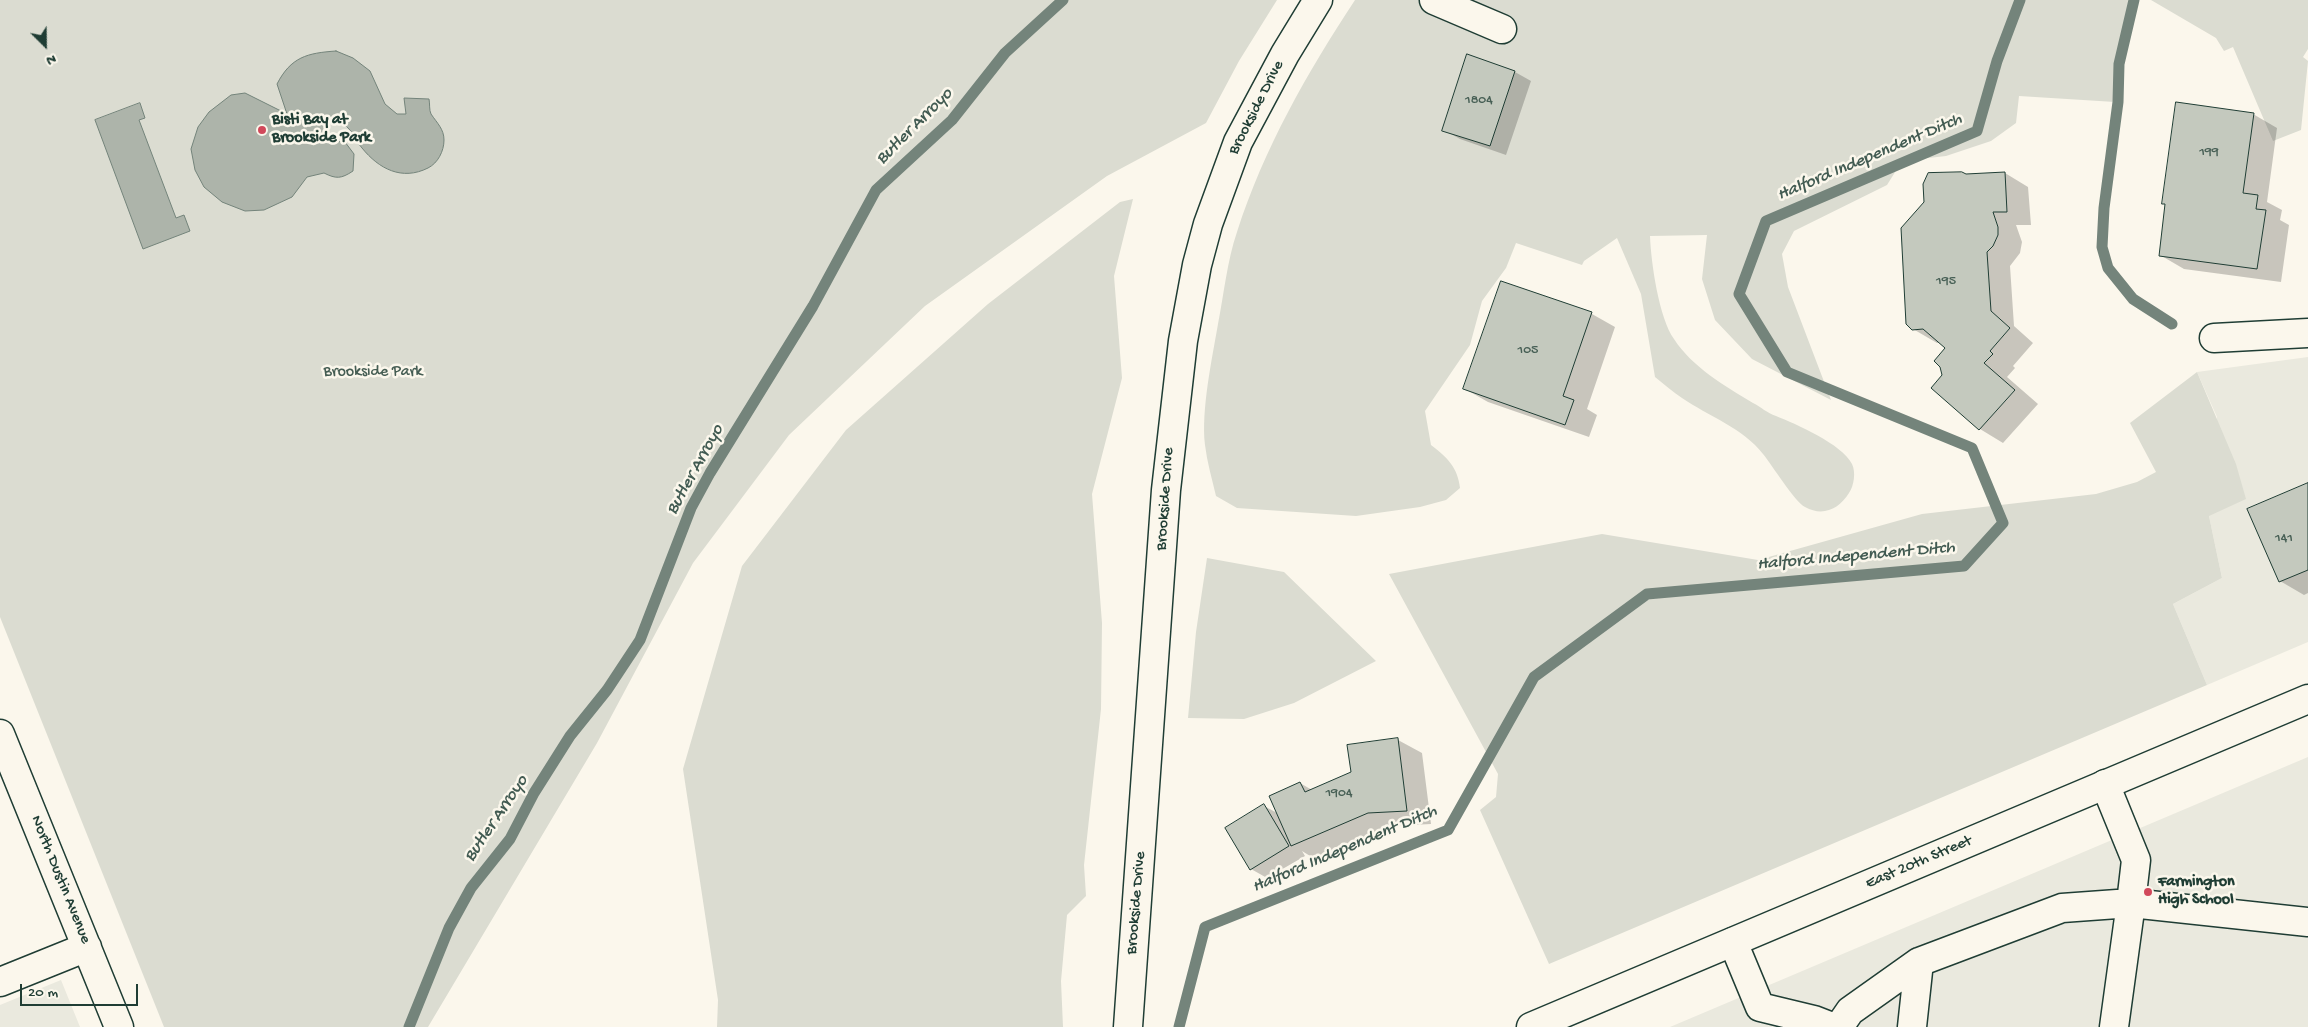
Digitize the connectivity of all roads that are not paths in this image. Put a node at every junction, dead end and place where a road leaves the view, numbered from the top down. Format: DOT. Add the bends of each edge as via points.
graph roads {
  1 [pos="1318,0"];
  2 [pos="1434,0"];
  3 [pos="1502,29"];
  4 [pos="2308,333"];
  5 [pos="2214,338"];
  6 [pos="2308,699"];
  7 [pos="0,734"];
  8 [pos="2105,784"];
  9 [pos="2132,904"];
  10 [pos="2308,922"];
  11 [pos="1733,942"];
  12 [pos="87,947"];
  13 [pos="1920,962"];
  14 [pos="0,982"];
  15 [pos="118,1027"];
  16 [pos="1128,1027"];
  17 [pos="1531,1027"];
  18 [pos="1832,1027"];
  19 [pos="1839,1027"];
  20 [pos="1912,1027"];
  21 [pos="2114,1027"];
  1 -- 16 [label="main road, Brookside Drive" via="1285,54 1235,151 1208,224 1183,340 1166,490"];
  2 -- 3 [label="main road"];
  4 -- 5 [label="main road"];
  6 -- 8 [label="main road, East 20th Street"];
  7 -- 12 [label="main road, North Dustin Avenue"];
  8 -- 9 [label="main road" via="2136,860"];
  8 -- 11 [label="main road, East 20th Street"];
  9 -- 10 [label="main road"];
  9 -- 13 [label="main road" via="2062,908"];
  9 -- 21 [label="main road"];
  11 -- 17 [label="main road, East 20th Street"];
  11 -- 18 [label="main road" via="1760,1008"];
  12 -- 14 [label="main road"];
  12 -- 15 [label="main road, North Dustin Avenue"];
  13 -- 19 [label="main road" via="1850,1011"];
  13 -- 20 [label="main road"];
}
